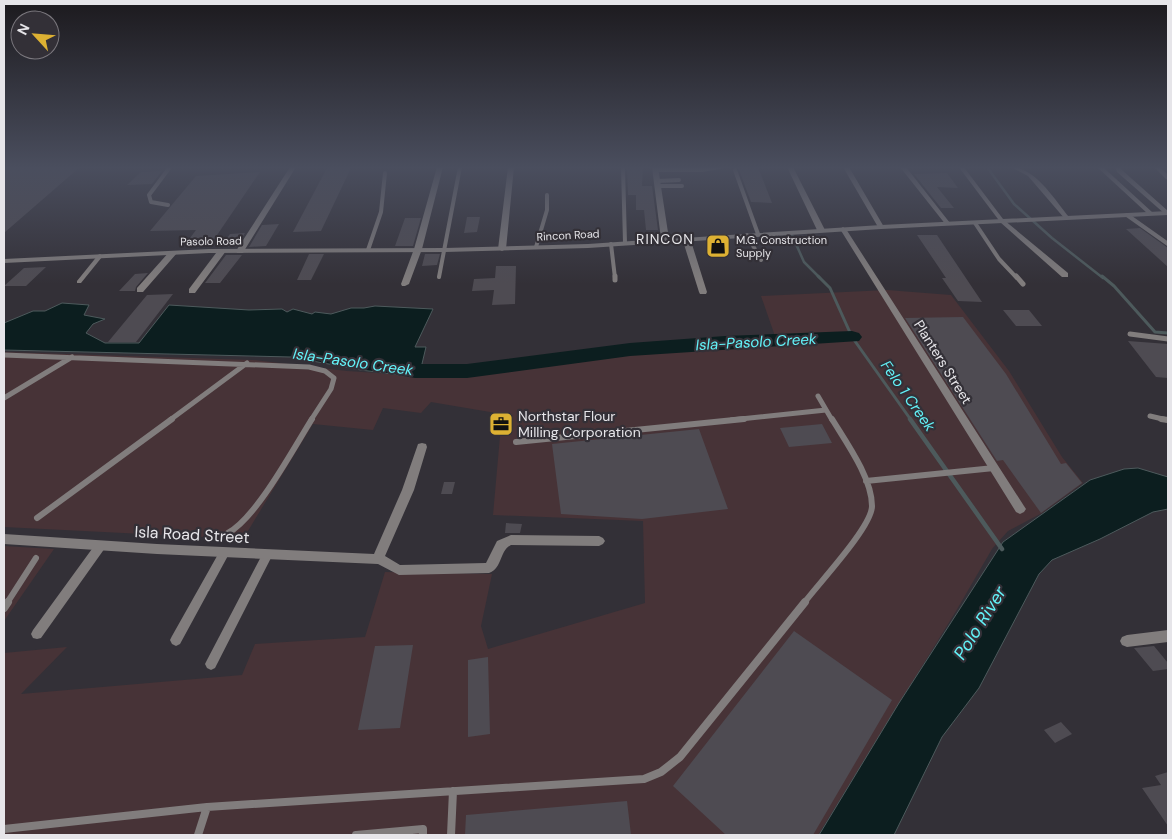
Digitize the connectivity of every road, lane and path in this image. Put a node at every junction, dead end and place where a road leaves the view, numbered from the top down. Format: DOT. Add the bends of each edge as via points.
graph roads {
  1 [pos="268,206"];
  2 [pos="382,206"];
  3 [pos="429,206"];
  4 [pos="452,206"];
  5 [pos="507,206"];
  6 [pos="547,206"];
  7 [pos="624,206"];
  8 [pos="661,206"];
  9 [pos="748,206"];
  10 [pos="809,206"];
  11 [pos="869,206"];
  12 [pos="934,206"];
  13 [pos="991,206"];
  14 [pos="1057,206"];
  15 [pos="1143,206"];
  16 [pos="1168,212"];
  17 [pos="1150,213"];
  18 [pos="1127,215"];
  19 [pos="1067,218"];
  20 [pos="1002,221"];
  21 [pos="975,223"];
  22 [pos="948,224"];
  23 [pos="881,226"];
  24 [pos="843,229"];
  25 [pos="821,230"];
  26 [pos="758,234"];
  27 [pos="747,235"];
  28 [pos="686,238"];
  29 [pos="665,240"];
  30 [pos="625,243"];
  31 [pos="611,244"];
  32 [pos="1168,244"];
  33 [pos="536,247"];
  34 [pos="418,249"];
  35 [pos="502,249"];
  36 [pos="368,250"];
  37 [pos="444,250"];
  38 [pos="222,251"];
  39 [pos="240,251"];
  40 [pos="173,253"];
  41 [pos="100,256"];
  42 [pos="760,260"];
  43 [pos="4,261"];
  44 [pos="1065,275"];
  45 [pos="439,277"];
  46 [pos="615,280"];
  47 [pos="78,282"];
  48 [pos="405,284"];
  49 [pos="1023,284"];
  50 [pos="140,290"];
  51 [pos="192,291"];
  52 [pos="703,292"];
  53 [pos="1130,334"];
  54 [pos="1168,339"];
  55 [pos="4,355"];
  56 [pos="72,357"];
  57 [pos="247,363"];
  58 [pos="818,396"];
  59 [pos="4,398"];
  60 [pos="826,410"];
  61 [pos="1150,416"];
  62 [pos="1168,420"];
  63 [pos="516,442"];
  64 [pos="422,447"];
  65 [pos="994,468"];
  66 [pos="866,481"];
  67 [pos="1020,509"];
  68 [pos="37,518"];
  69 [pos="228,533"];
  70 [pos="4,539"];
  71 [pos="599,541"];
  72 [pos="101,545"];
  73 [pos="225,552"];
  74 [pos="268,554"];
  75 [pos="36,558"];
  76 [pos="378,559"];
  77 [pos="4,608"];
  78 [pos="37,634"];
  79 [pos="1168,636"];
  80 [pos="176,640"];
  81 [pos="1127,641"];
  82 [pos="211,664"];
  83 [pos="453,792"];
  84 [pos="207,807"];
  85 [pos="4,829"];
  86 [pos="198,835"];
  87 [pos="356,835"];
  88 [pos="423,835"];
  89 [pos="451,835"];
  1 -- 39 [label="street"];
  2 -- 36 [label="lane"];
  3 -- 34 [label="street"];
  4 -- 37 [label="lane"];
  5 -- 35 [label="street"];
  6 -- 33 [label="lane"];
  7 -- 30 [label="lane"];
  8 -- 29 [label="street"];
  9 -- 26 [label="lane"];
  10 -- 25 [label="street"];
  11 -- 23 [label="street"];
  12 -- 22 [label="street"];
  13 -- 20 [label="lane"];
  14 -- 19 [label="street"];
  15 -- 17 [label="street"];
  16 -- 17 [label="street, Rincon Road"];
  17 -- 18 [label="street, Rincon Road"];
  18 -- 19 [label="street, Rincon Road"];
  18 -- 32 [label="lane"];
  19 -- 20 [label="street, Rincon Road"];
  20 -- 21 [label="street, Rincon Road"];
  20 -- 44 [label="street"];
  21 -- 22 [label="street, Rincon Road"];
  21 -- 49 [label="lane" via="999,260"];
  22 -- 23 [label="street, Rincon Road"];
  23 -- 24 [label="street, Rincon Road"];
  24 -- 25 [label="street, Rincon Road"];
  24 -- 65 [label="street, Planters Street"];
  25 -- 26 [label="street, Rincon Road"];
  26 -- 27 [label="street, Rincon Road"];
  27 -- 28 [label="street, Rincon Road"];
  27 -- 42 [label="lane"];
  28 -- 29 [label="street, Rincon Road"];
  28 -- 52 [label="street"];
  29 -- 30 [label="street, Rincon Road"];
  30 -- 31 [label="street, Rincon Road"];
  31 -- 33 [label="street, Rincon Road"];
  31 -- 46 [label="lane"];
  33 -- 35 [label="street, Rincon Road"];
  34 -- 36 [label="street, Pasolo Road"];
  34 -- 37 [label="street, Rincon Road"];
  34 -- 48 [label="street"];
  35 -- 37 [label="street, Rincon Road"];
  36 -- 39 [label="street, Pasolo Road"];
  37 -- 45 [label="lane"];
  38 -- 39 [label="street, Pasolo Road"];
  38 -- 40 [label="street, Pasolo Road"];
  38 -- 51 [label="street"];
  40 -- 41 [label="street, Pasolo Road"];
  40 -- 50 [label="street"];
  41 -- 43 [label="street, Pasolo Road"];
  41 -- 47 [label="street"];
  53 -- 54 [label="lane"];
  55 -- 56 [label="lane"];
  56 -- 57 [label="lane"];
  56 -- 59 [label="lane"];
  57 -- 68 [label="lane"];
  57 -- 69 [label="lane" via="309,367 326,371 334,378 331,389 251,514"];
  58 -- 60 [label="lane"];
  60 -- 63 [label="lane"];
  60 -- 66 [label="lane"];
  61 -- 62 [label="lane"];
  64 -- 76 [label="street" via="408,490"];
  65 -- 66 [label="lane"];
  65 -- 67 [label="street, Planters Street"];
  66 -- 83 [label="lane" via="872,506 863,529 668,769 638,781"];
  70 -- 72 [label="street, Isla Road Street"];
  71 -- 76 [label="street" via="504,541 489,568 399,570"];
  72 -- 73 [label="street, Isla Road Street"];
  72 -- 78 [label="street"];
  73 -- 74 [label="street, Isla Road Street"];
  73 -- 80 [label="street"];
  74 -- 76 [label="street, Isla Road Street"];
  74 -- 82 [label="street"];
  75 -- 77 [label="lane"];
  79 -- 81 [label="street"];
  83 -- 84 [label="lane"];
  83 -- 89 [label="lane"];
  84 -- 85 [label="lane"];
  84 -- 86 [label="lane"];
  87 -- 88 [label="lane" via="423,829"];
}
